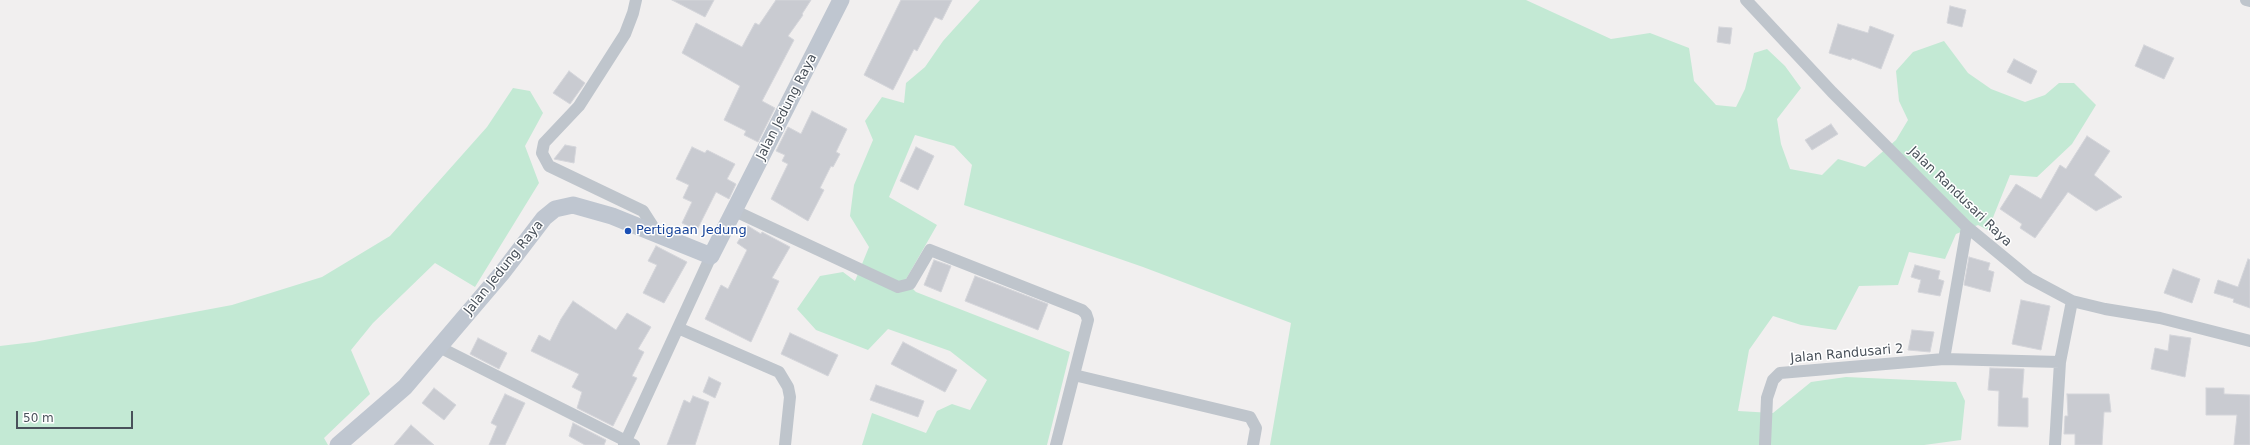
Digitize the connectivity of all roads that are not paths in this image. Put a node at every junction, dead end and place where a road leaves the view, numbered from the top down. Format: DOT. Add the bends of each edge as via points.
graph roads {
  1 [pos="636,0"];
  2 [pos="841,0"];
  3 [pos="1747,0"];
  4 [pos="2246,0"];
  5 [pos="2250,1"];
  6 [pos="735,211"];
  7 [pos="1967,227"];
  8 [pos="654,233"];
  9 [pos="711,256"];
  10 [pos="2072,301"];
  11 [pos="678,328"];
  12 [pos="2250,341"];
  13 [pos="439,347"];
  14 [pos="1944,359"];
  15 [pos="2060,362"];
  16 [pos="1074,375"];
  17 [pos="628,444"];
  18 [pos="338,445"];
  19 [pos="784,445"];
  20 [pos="1056,445"];
  21 [pos="1253,445"];
  22 [pos="1766,445"];
  23 [pos="2055,445"];
  1 -- 8 [label="street" via="625,34 579,106 544,142 542,153 549,166 643,211"];
  2 -- 6 [label="street, Jalan Jedung Raya"];
  3 -- 7 [label="street, Jalan Randusari Raya" via="1821,81"];
  4 -- 5 [label="street"];
  6 -- 9 [label="street, Jalan Jedung Raya"];
  6 -- 16 [label="street" via="898,287 910,284 930,250 1082,310 1088,320"];
  7 -- 10 [label="street, Jalan Randusari Raya" via="2029,278"];
  7 -- 14 [label="street"];
  8 -- 9 [label="street, Jalan Jedung Raya"];
  8 -- 13 [label="street, Jalan Jedung Raya" via="612,216 573,205 555,209 544,218 502,273"];
  9 -- 11 [label="street, Jalan Jedung Raya"];
  10 -- 12 [label="street, Jalan Randusari Raya" via="2160,318"];
  10 -- 15 [label="street"];
  11 -- 17 [label="street, Jalan Jedung Raya"];
  11 -- 19 [label="street" via="779,372 788,387 790,397"];
  13 -- 17 [label="street"];
  13 -- 18 [label="street, Jalan Jedung Raya" via="405,387"];
  14 -- 15 [label="street, Jalan Randusari 2"];
  14 -- 22 [label="street, Jalan Randusari 2" via="1780,373 1773,380 1767,398"];
  15 -- 23 [label="street"];
  16 -- 20 [label="street"];
  16 -- 21 [label="street" via="1250,417 1256,428"];
}
